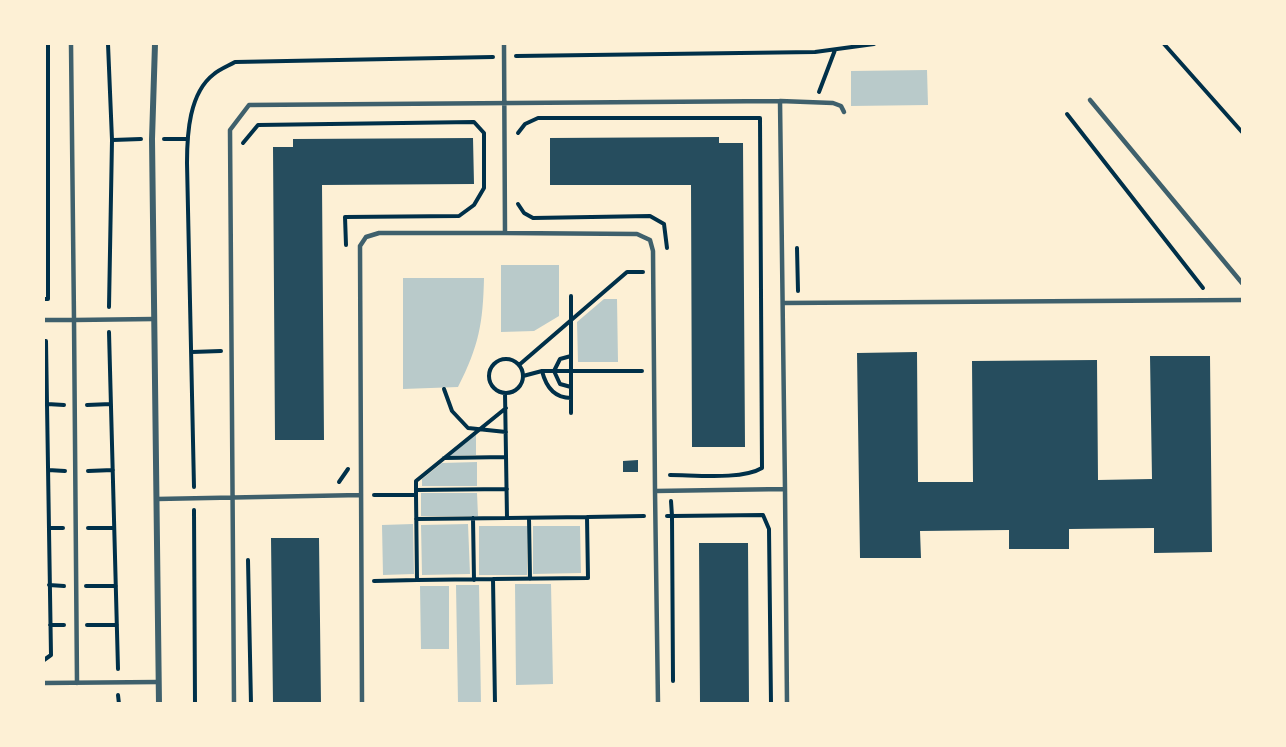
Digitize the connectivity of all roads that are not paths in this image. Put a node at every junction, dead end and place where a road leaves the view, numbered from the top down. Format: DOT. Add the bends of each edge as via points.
graph roads {
  1 [pos="71,44"];
  2 [pos="155,44"];
  3 [pos="504,44"];
  4 [pos="1090,100"];
  5 [pos="504,101"];
  6 [pos="780,101"];
  7 [pos="844,111"];
  8 [pos="505,233"];
  9 [pos="1242,283"];
  10 [pos="1242,300"];
  11 [pos="783,303"];
  12 [pos="154,319"];
  13 [pos="44,320"];
  14 [pos="75,320"];
  15 [pos="785,489"];
  16 [pos="655,491"];
  17 [pos="361,495"];
  18 [pos="234,497"];
  19 [pos="157,499"];
  20 [pos="158,682"];
  21 [pos="44,683"];
  22 [pos="77,683"];
  23 [pos="159,704"];
  24 [pos="234,704"];
  25 [pos="362,704"];
  26 [pos="658,704"];
  27 [pos="787,704"];
  1 -- 14 [label="lane"];
  2 -- 12 [label="street"];
  3 -- 5 [label="lane"];
  4 -- 9 [label="lane"];
  5 -- 6 [label="lane"];
  5 -- 8 [label="lane"];
  5 -- 18 [label="lane" via="249,105 230,130"];
  6 -- 7 [label="lane" via="833,103"];
  6 -- 11 [label="lane"];
  8 -- 16 [label="lane" via="637,234 650,240 654,251"];
  8 -- 17 [label="lane" via="379,233 366,237 360,246"];
  10 -- 11 [label="lane"];
  11 -- 15 [label="lane"];
  12 -- 14 [label="lane"];
  12 -- 19 [label="street"];
  13 -- 14 [label="lane"];
  14 -- 22 [label="lane"];
  15 -- 16 [label="lane"];
  15 -- 27 [label="lane"];
  16 -- 26 [label="lane"];
  17 -- 18 [label="lane"];
  17 -- 25 [label="lane"];
  18 -- 19 [label="lane"];
  18 -- 24 [label="lane"];
  19 -- 20 [label="street"];
  20 -- 22 [label="lane"];
  20 -- 23 [label="street"];
  21 -- 22 [label="lane"];
}
